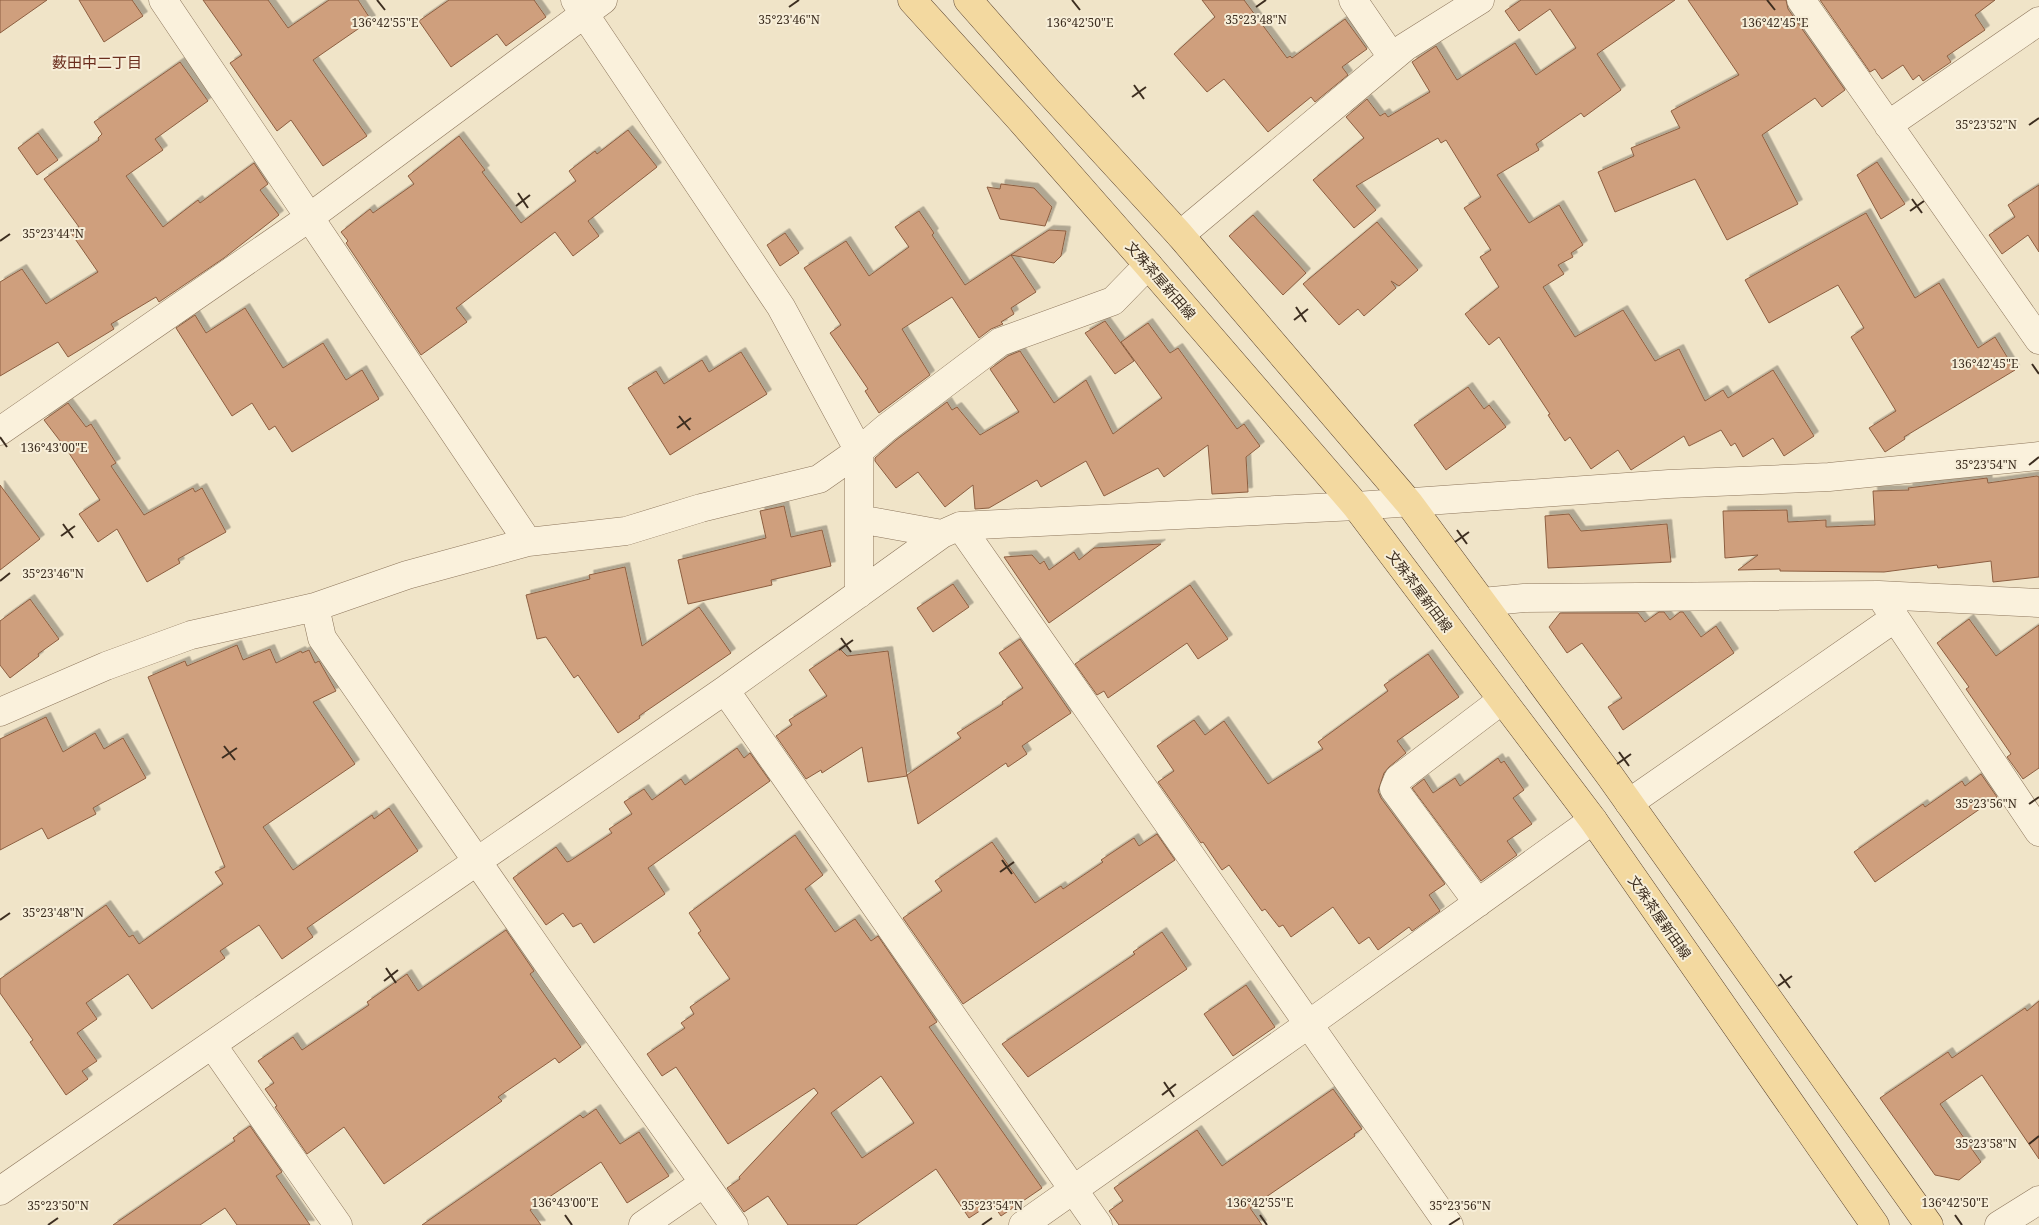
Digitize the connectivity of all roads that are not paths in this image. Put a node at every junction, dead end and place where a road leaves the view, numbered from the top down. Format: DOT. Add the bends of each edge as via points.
graph roads {
  1 [pos="164,0"];
  2 [pos="912,0"];
  3 [pos="968,0"];
  4 [pos="1353,0"];
  5 [pos="1480,0"];
  6 [pos="1801,0"];
  7 [pos="588,5"];
  8 [pos="2039,21"];
  9 [pos="1392,57"];
  10 [pos="1888,125"];
  11 [pos="310,217"];
  12 [pos="1180,235"];
  13 [pos="1148,265"];
  14 [pos="2039,340"];
  15 [pos="0,431"];
  16 [pos="858,451"];
  17 [pos="2039,456"];
  18 [pos="1409,503"];
  19 [pos="1356,506"];
  20 [pos="859,520"];
  21 [pos="951,530"];
  22 [pos="528,542"];
  23 [pos="859,594"];
  24 [pos="1879,595"];
  25 [pos="1482,602"];
  26 [pos="2039,603"];
  27 [pos="316,607"];
  28 [pos="1895,618"];
  29 [pos="725,690"];
  30 [pos="1502,700"];
  31 [pos="0,712"];
  32 [pos="1629,803"];
  33 [pos="1593,820"];
  34 [pos="2039,832"];
  35 [pos="478,860"];
  36 [pos="1478,903"];
  37 [pos="1310,1024"];
  38 [pos="213,1046"];
  39 [pos="704,1183"];
  40 [pos="1072,1190"];
  41 [pos="0,1191"];
  42 [pos="2039,1200"];
  43 [pos="338,1225"];
  44 [pos="643,1225"];
  45 [pos="734,1225"];
  46 [pos="1023,1225"];
  47 [pos="1098,1225"];
  48 [pos="1448,1225"];
  49 [pos="1875,1225"];
  50 [pos="1929,1225"];
  51 [pos="1999,1225"];
  1 -- 11 [label="street"];
  2 -- 13 [label="main road, 文殊茶屋新田線"];
  3 -- 12 [label="main road"];
  4 -- 9 [label="street"];
  5 -- 9 [label="street"];
  6 -- 10 [label="street"];
  7 -- 11 [label="street"];
  7 -- 16 [label="street" via="782,307"];
  8 -- 10 [label="street"];
  9 -- 12 [label="street"];
  10 -- 14 [label="street"];
  11 -- 15 [label="street"];
  11 -- 22 [label="street"];
  12 -- 18 [label="main road"];
  13 -- 16 [label="street" via="1112,301 1000,342"];
  13 -- 19 [label="main road, 文殊茶屋新田線"];
  16 -- 20 [label="street"];
  16 -- 22 [label="street" via="819,479 701,508 626,531"];
  17 -- 18 [label="street" via="1829,477 1669,484"];
  18 -- 19 [label="street"];
  18 -- 25 [label="main road"];
  19 -- 21 [label="street"];
  19 -- 30 [label="main road, 文殊茶屋新田線"];
  20 -- 21 [label="street"];
  20 -- 23 [label="street"];
  21 -- 23 [label="street"];
  21 -- 37 [label="street"];
  22 -- 27 [label="street" via="407,575"];
  23 -- 29 [label="street"];
  24 -- 25 [label="street" via="1524,598"];
  24 -- 26 [label="street"];
  24 -- 28 [label="street"];
  25 -- 32 [label="main road"];
  27 -- 31 [label="street" via="191,635 106,666"];
  27 -- 35 [label="street" via="322,638"];
  28 -- 32 [label="street"];
  28 -- 34 [label="street"];
  29 -- 35 [label="street"];
  29 -- 40 [label="street"];
  30 -- 33 [label="main road, 文殊茶屋新田線"];
  30 -- 36 [label="street" via="1398,779 1394,789"];
  32 -- 50 [label="main road"];
  33 -- 36 [label="street"];
  33 -- 49 [label="main road, 文殊茶屋新田線"];
  35 -- 38 [label="street"];
  35 -- 39 [label="street"];
  36 -- 37 [label="street"];
  37 -- 40 [label="street"];
  37 -- 48 [label="street"];
  38 -- 41 [label="street"];
  38 -- 43 [label="street"];
  39 -- 44 [label="street"];
  39 -- 45 [label="street"];
  40 -- 46 [label="street"];
  40 -- 47 [label="street"];
  42 -- 51 [label="street"];
}
